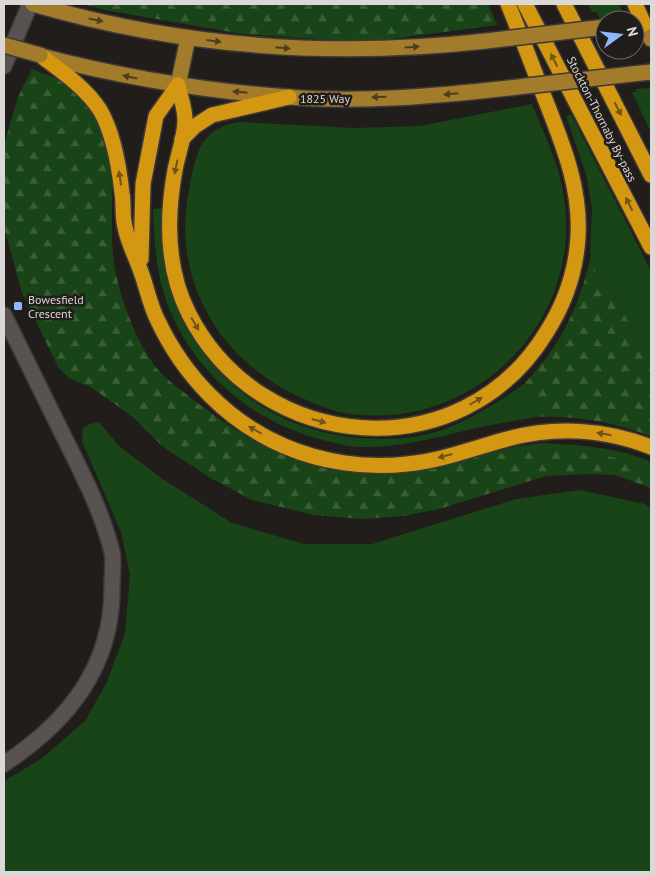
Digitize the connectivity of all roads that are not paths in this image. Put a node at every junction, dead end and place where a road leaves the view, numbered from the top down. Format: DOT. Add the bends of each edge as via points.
graph roads {
  1 [pos="32,4"];
  2 [pos="508,4"];
  3 [pos="525,4"];
  4 [pos="564,4"];
  5 [pos="595,28"];
  6 [pos="645,28"];
  7 [pos="188,38"];
  8 [pos="651,39"];
  9 [pos="4,45"];
  10 [pos="40,55"];
  11 [pos="4,66"];
  12 [pos="651,72"];
  13 [pos="178,85"];
  14 [pos="289,97"];
  15 [pos="182,139"];
  16 [pos="651,175"];
  17 [pos="651,247"];
  18 [pos="142,273"];
  19 [pos="4,315"];
  20 [pos="651,447"];
  21 [pos="4,764"];
  1 -- 7 [label="main road, one-way"];
  1 -- 11 [label="street" via="16,32"];
  15 -- 2 [label="highway, one-way" via="169,203 171,260 188,313 220,360 240,380 288,411 342,427 398,428 452,414 501,385 540,344 566,294 576,258 578,211 567,155"];
  17 -- 3 [label="highway, Stockton-Thornaby By-pass, one-way"];
  4 -- 16 [label="highway, Stockton-Thornaby By-pass, one-way"];
  7 -- 5 [label="main road, one-way, bridge" via="295,49 403,48"];
  6 -- 8 [label="main road"];
  7 -- 13 [label="main road"];
  9 -- 10 [label="main road, 1825 Way, bridge"];
  13 -- 10 [label="main road, 1825 Way, one-way" via="96,70"];
  18 -- 10 [label="highway, one-way" via="124,226 117,159 100,111 88,94"];
  12 -- 14 [label="main road, 1825 Way, one-way, bridge" via="428,96"];
  14 -- 13 [label="main road, 1825 Way, one-way"];
  13 -- 15 [label="highway" via="185,119"];
  13 -- 18 [label="highway" via="156,116 144,184"];
  14 -- 15 [label="highway" via="212,115"];
  20 -- 18 [label="highway, one-way" via="601,433 574,430 510,438 424,461 366,465 326,460 284,446 249,427 212,398 187,371 156,319"];
  19 -- 21 [label="street" via="83,474 100,516 112,553 112,605 104,649 87,684 57,723"];
}
